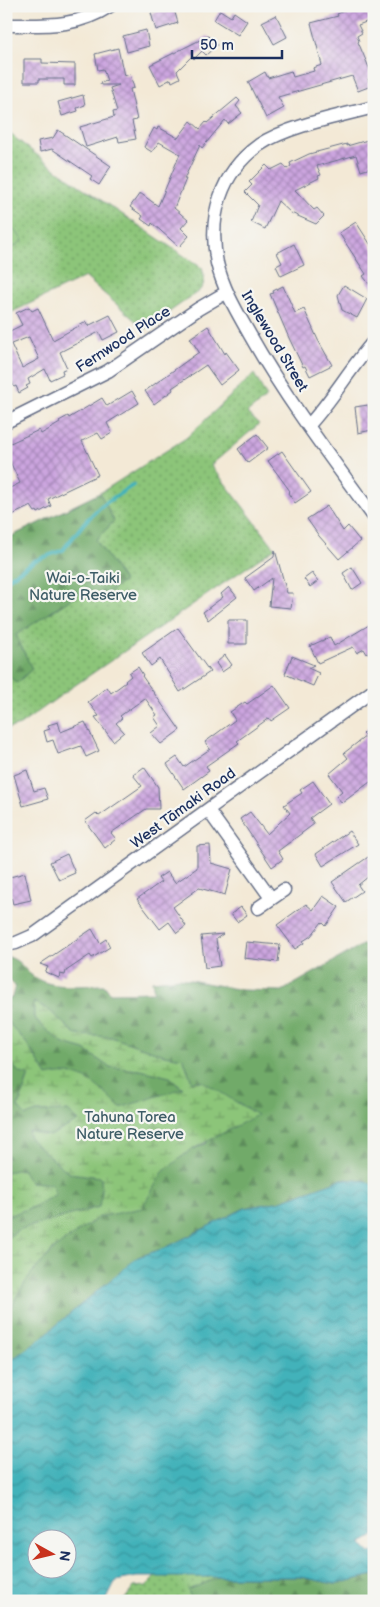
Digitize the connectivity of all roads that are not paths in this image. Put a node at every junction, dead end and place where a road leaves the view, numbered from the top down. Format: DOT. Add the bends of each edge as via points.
graph roads {
  1 [pos="110,6"];
  2 [pos="6,25"];
  3 [pos="374,106"];
  4 [pos="228,292"];
  5 [pos="374,341"];
  6 [pos="6,422"];
  7 [pos="308,426"];
  8 [pos="374,517"];
  9 [pos="374,690"];
  10 [pos="208,810"];
  11 [pos="284,890"];
  12 [pos="271,898"];
  13 [pos="258,908"];
  14 [pos="6,945"];
  1 -- 2 [label="street" via="88,18 64,24"];
  3 -- 4 [label="street, Inglewood Street" via="278,135 259,145 232,172 220,198 213,225 217,263"];
  4 -- 6 [label="street, Fernwood Place" via="108,371"];
  4 -- 7 [label="street, Inglewood Street" via="266,364"];
  5 -- 7 [label="street"];
  7 -- 8 [label="street, Inglewood Street"];
  9 -- 10 [label="street, West Tāmaki Road"];
  10 -- 12 [label="street"];
  10 -- 14 [label="street, West Tāmaki Road" via="32,936"];
  11 -- 12 [label="street"];
  12 -- 13 [label="street"];
}
